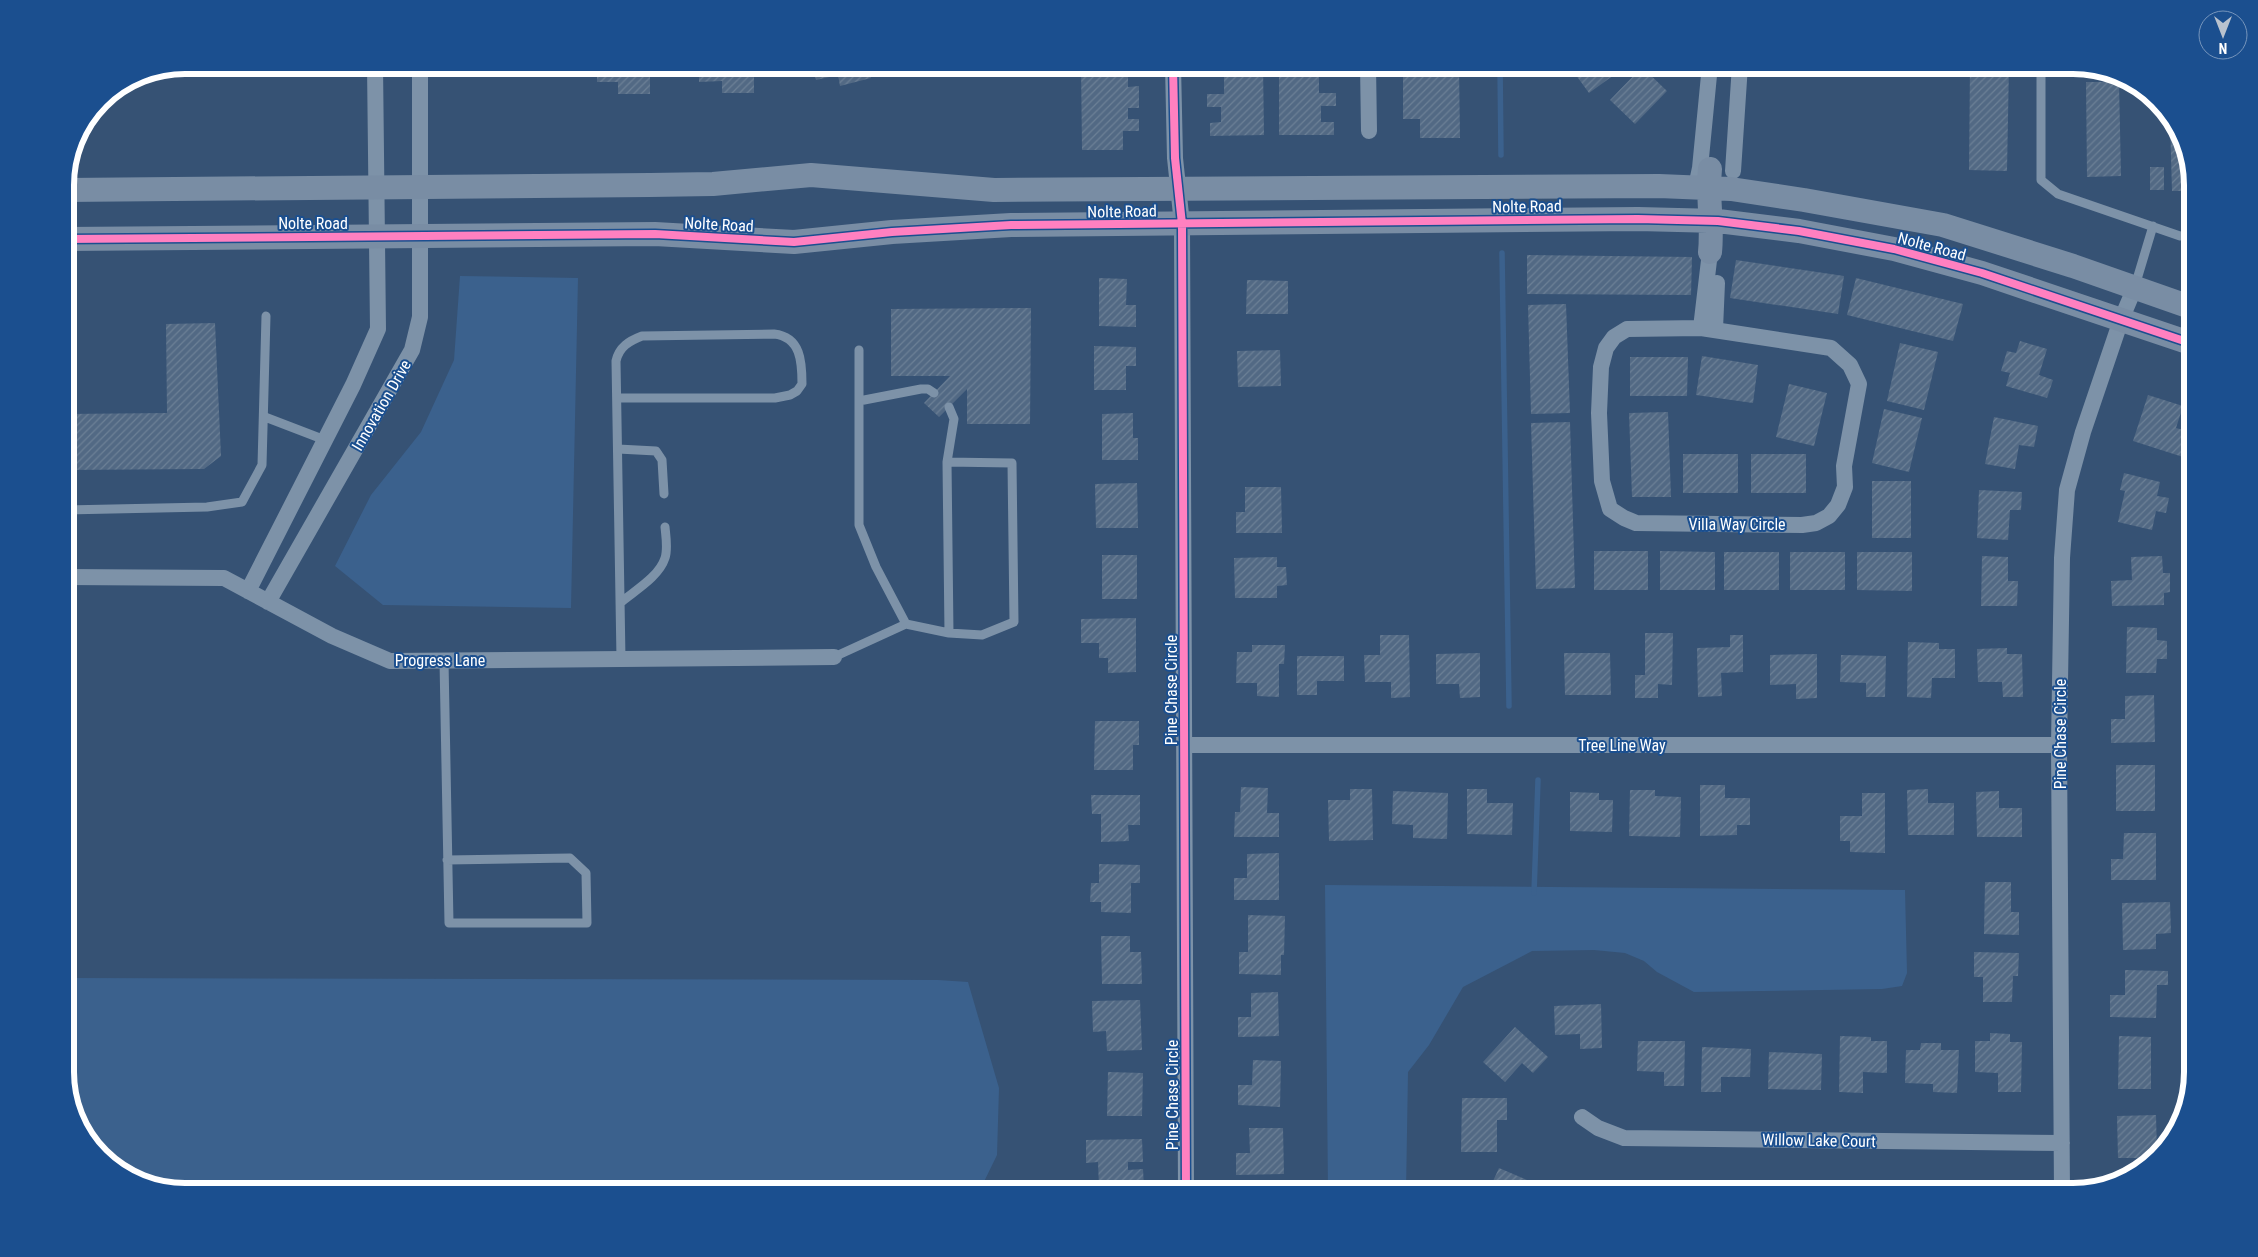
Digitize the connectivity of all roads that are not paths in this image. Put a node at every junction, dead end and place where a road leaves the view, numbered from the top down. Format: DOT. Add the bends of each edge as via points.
graph roads {
  1 [pos="375,74"];
  2 [pos="420,74"];
  3 [pos="1173,74"];
  4 [pos="1368,74"];
  5 [pos="1709,74"];
  6 [pos="1720,74"];
  7 [pos="1738,74"];
  8 [pos="2041,74"];
  9 [pos="1369,131"];
  10 [pos="377,187"];
  11 [pos="420,187"];
  12 [pos="1178,189"];
  13 [pos="1714,189"];
  14 [pos="74,190"];
  15 [pos="1876,212"];
  16 [pos="1182,224"];
  17 [pos="1745,224"];
  18 [pos="2153,226"];
  19 [pos="377,236"];
  20 [pos="418,236"];
  21 [pos="2184,236"];
  22 [pos="74,239"];
  23 [pos="1714,252"];
  24 [pos="2135,287"];
  25 [pos="2184,305"];
  26 [pos="266,316"];
  27 [pos="2121,320"];
  28 [pos="1708,328"];
  29 [pos="2184,341"];
  30 [pos="859,350"];
  31 [pos="934,393"];
  32 [pos="617,398"];
  33 [pos="859,401"];
  34 [pos="949,406"];
  35 [pos="265,416"];
  36 [pos="325,440"];
  37 [pos="618,449"];
  38 [pos="947,462"];
  39 [pos="664,494"];
  40 [pos="74,510"];
  41 [pos="665,527"];
  42 [pos="74,578"];
  43 [pos="248,591"];
  44 [pos="268,602"];
  45 [pos="620,603"];
  46 [pos="906,624"];
  47 [pos="949,633"];
  48 [pos="834,657"];
  49 [pos="621,659"];
  50 [pos="444,661"];
  51 [pos="1185,745"];
  52 [pos="2059,745"];
  53 [pos="447,860"];
  54 [pos="1582,1116"];
  55 [pos="2062,1142"];
  56 [pos="1186,1183"];
  57 [pos="2062,1183"];
  1 -- 10 [label="street, Innovation Drive"];
  2 -- 11 [label="street, Innovation Drive"];
  3 -- 12 [label="street, Pine Chase Circle"];
  4 -- 9 [label="street"];
  5 -- 13 [label="street" via="1700,168"];
  6 -- 13 [label="street"];
  7 -- 13 [label="street"];
  8 -- 18 [label="lane" via="2041,180 2058,194"];
  10 -- 11 [label="street, Nolte Road"];
  10 -- 14 [label="street, Nolte Road"];
  10 -- 19 [label="street, Innovation Drive"];
  11 -- 12 [label="street, Nolte Road" via="713,184 810,175 994,190"];
  11 -- 20 [label="street, Innovation Drive"];
  12 -- 13 [label="street, Nolte Road" via="1659,186"];
  12 -- 16 [label="street, Pine Chase Circle"];
  13 -- 15 [label="street, Nolte Road"];
  13 -- 15 [label="street" via="1716,210 1753,205 1854,220"];
  13 -- 16 [label="street, Nolte Road" via="1552,220"];
  13 -- 17 [label="street, Nolte Road"];
  13 -- 23 [label="street"];
  15 -- 24 [label="street, Nolte Road" via="1943,226"];
  16 -- 20 [label="street, Nolte Road" via="1011,226 892,232 794,242 655,234"];
  16 -- 51 [label="street, Pine Chase Circle"];
  17 -- 23 [label="street"];
  17 -- 27 [label="street, Nolte Road" via="1894,249 1982,273"];
  18 -- 21 [label="lane"];
  18 -- 24 [label="lane"];
  19 -- 20 [label="street, Nolte Road"];
  19 -- 22 [label="street, Nolte Road"];
  19 -- 36 [label="street, Innovation Drive" via="378,329"];
  20 -- 44 [label="street, Innovation Drive" via="420,317 412,350"];
  23 -- 28 [label="street"];
  24 -- 25 [label="street, Nolte Road"];
  24 -- 27 [label="street, Pine Chase Circle"];
  26 -- 35 [label="lane"];
  27 -- 29 [label="street, Nolte Road"];
  27 -- 52 [label="street, Pine Chase Circle" via="2067,490 2062,558"];
  28 -- 28 [label="street, Villa Way Circle" via="1627,329 1614,337 1606,348 1601,367 1600,423 1602,481 1610,509 1636,523 1802,525 1816,523 1829,516 1845,488 1844,466 1859,384 1850,365 1831,348"];
  30 -- 33 [label="lane"];
  31 -- 33 [label="lane" via="921,389"];
  32 -- 32 [label="lane" via="618,354 626,343 642,336 774,334 788,338 800,352 802,384 790,395 763,399"];
  32 -- 37 [label="lane"];
  33 -- 46 [label="lane" via="859,525 876,567"];
  34 -- 38 [label="lane" via="954,419"];
  35 -- 36 [label="lane"];
  35 -- 40 [label="lane" via="262,465 242,502 207,507"];
  36 -- 43 [label="street, Innovation Drive"];
  37 -- 39 [label="lane" via="656,451 662,464"];
  37 -- 45 [label="lane"];
  38 -- 47 [label="lane"];
  38 -- 47 [label="lane" via="1012,463 1014,612 1014,622 982,635"];
  41 -- 45 [label="lane" via="663,563"];
  42 -- 43 [label="street, Progress Lane" via="224,578"];
  43 -- 44 [label="street, Progress Lane"];
  44 -- 50 [label="street, Progress Lane" via="332,636 390,661"];
  45 -- 49 [label="lane"];
  46 -- 47 [label="lane"];
  46 -- 48 [label="lane"];
  48 -- 49 [label="street, Progress Lane"];
  49 -- 50 [label="street, Progress Lane"];
  50 -- 53 [label="lane"];
  51 -- 52 [label="street, Tree Line Way"];
  51 -- 56 [label="street, Pine Chase Circle"];
  52 -- 55 [label="street, Pine Chase Circle"];
  53 -- 53 [label="lane" via="449,923 587,923 586,873 570,858"];
  54 -- 55 [label="street, Willow Lake Court" via="1598,1128 1624,1138"];
  55 -- 57 [label="street, Pine Chase Circle"];
}
